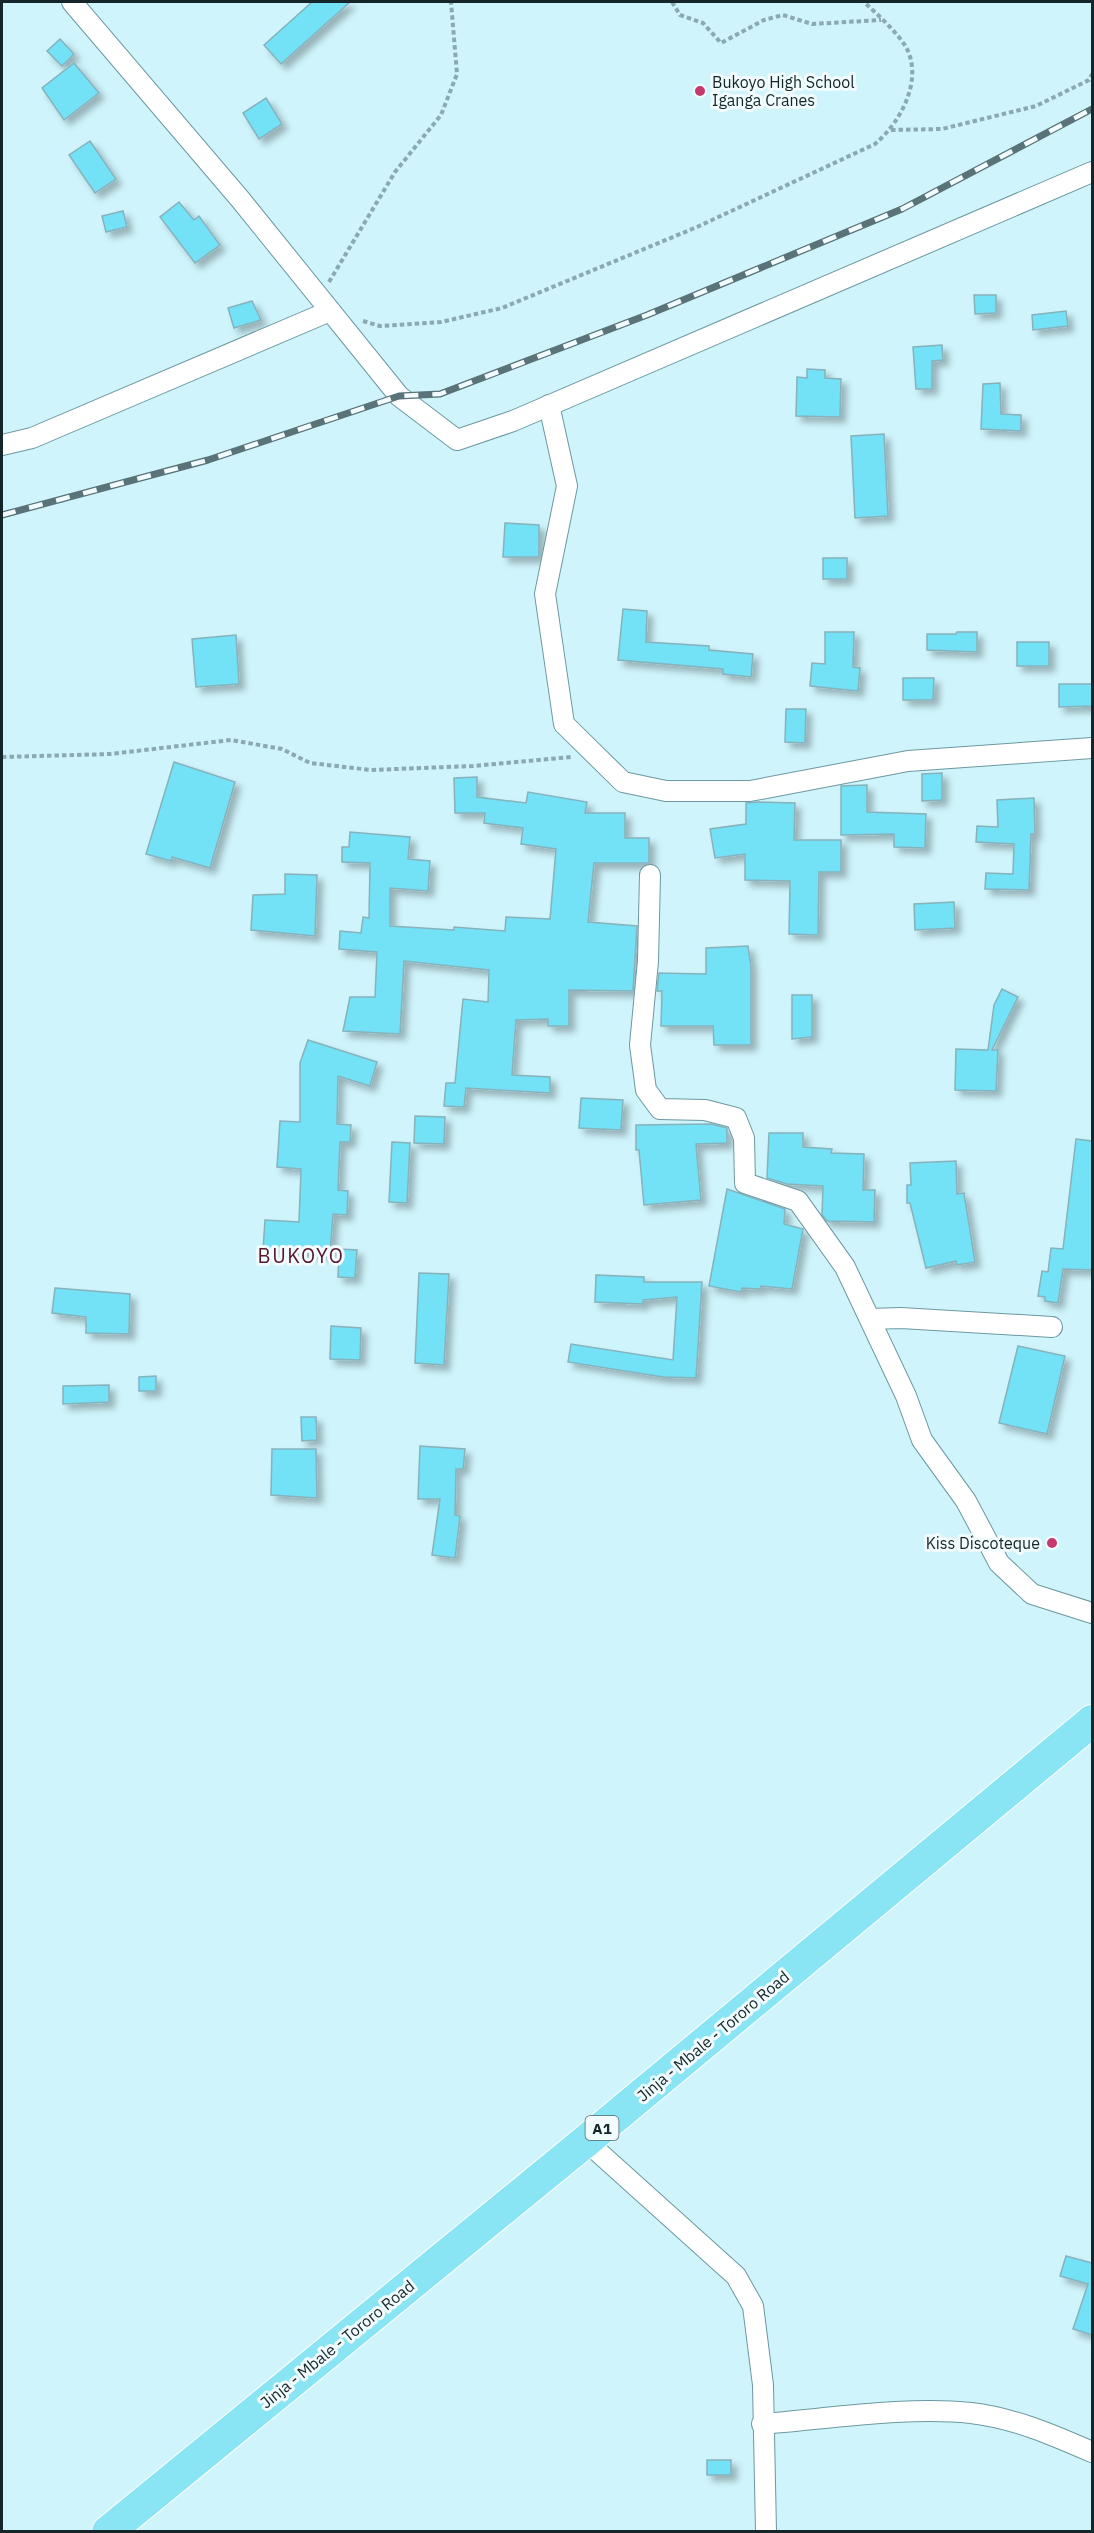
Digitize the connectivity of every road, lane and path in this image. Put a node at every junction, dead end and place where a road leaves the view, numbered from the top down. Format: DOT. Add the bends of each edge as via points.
graph roads {
  1 [pos="72,2"];
  2 [pos="452,2"];
  3 [pos="672,2"];
  4 [pos="864,2"];
  5 [pos="882,20"];
  6 [pos="1092,74"];
  7 [pos="891,130"];
  8 [pos="1092,172"];
  9 [pos="325,305"];
  10 [pos="549,405"];
  11 [pos="2,445"];
  12 [pos="1092,748"];
  13 [pos="596,755"];
  14 [pos="2,757"];
  15 [pos="650,875"];
  16 [pos="870,1318"];
  17 [pos="1052,1328"];
  18 [pos="1092,1613"];
  19 [pos="1092,1721"];
  20 [pos="586,2141"];
  21 [pos="762,2424"];
  22 [pos="1092,2452"];
  23 [pos="108,2532"];
  24 [pos="766,2532"];
  1 -- 9 [label="street"];
  2 -- 9 [label="path" via="457,74 441,114 395,172"];
  3 -- 5 [label="path" via="680,15 704,23 721,43 764,20 783,15 812,24"];
  4 -- 5 [label="path"];
  5 -- 7 [label="path" via="906,48 912,74 905,103"];
  6 -- 7 [label="path" via="1089,80 1036,106 942,129"];
  7 -- 9 [label="path" via="874,144 697,227 502,308 441,322 380,326"];
  8 -- 10 [label="street"];
  9 -- 10 [label="street" via="399,396 457,440"];
  9 -- 11 [label="street" via="32,438"];
  10 -- 13 [label="street" via="567,486 545,594 564,724"];
  12 -- 13 [label="street" via="908,761 750,791 666,791 623,782"];
  13 -- 14 [label="path" via="371,770 310,763 282,749 231,740 110,754"];
  15 -- 16 [label="street" via="648,961 640,1045 646,1090 660,1109 705,1110 736,1118 744,1138 745,1183 798,1201 845,1267"];
  16 -- 17 [label="street"];
  16 -- 18 [label="street" via="922,1440 966,1501 999,1563 1032,1594"];
  19 -- 20 [label="main road, Jinja - Mbale - Tororo Road / A1"];
  20 -- 21 [label="street" via="736,2276 753,2306 763,2385"];
  20 -- 23 [label="main road, Jinja - Mbale - Tororo Road / A1"];
  21 -- 22 [label="street" via="904,2413 971,2413 1030,2426"];
  21 -- 24 [label="street"];
}
